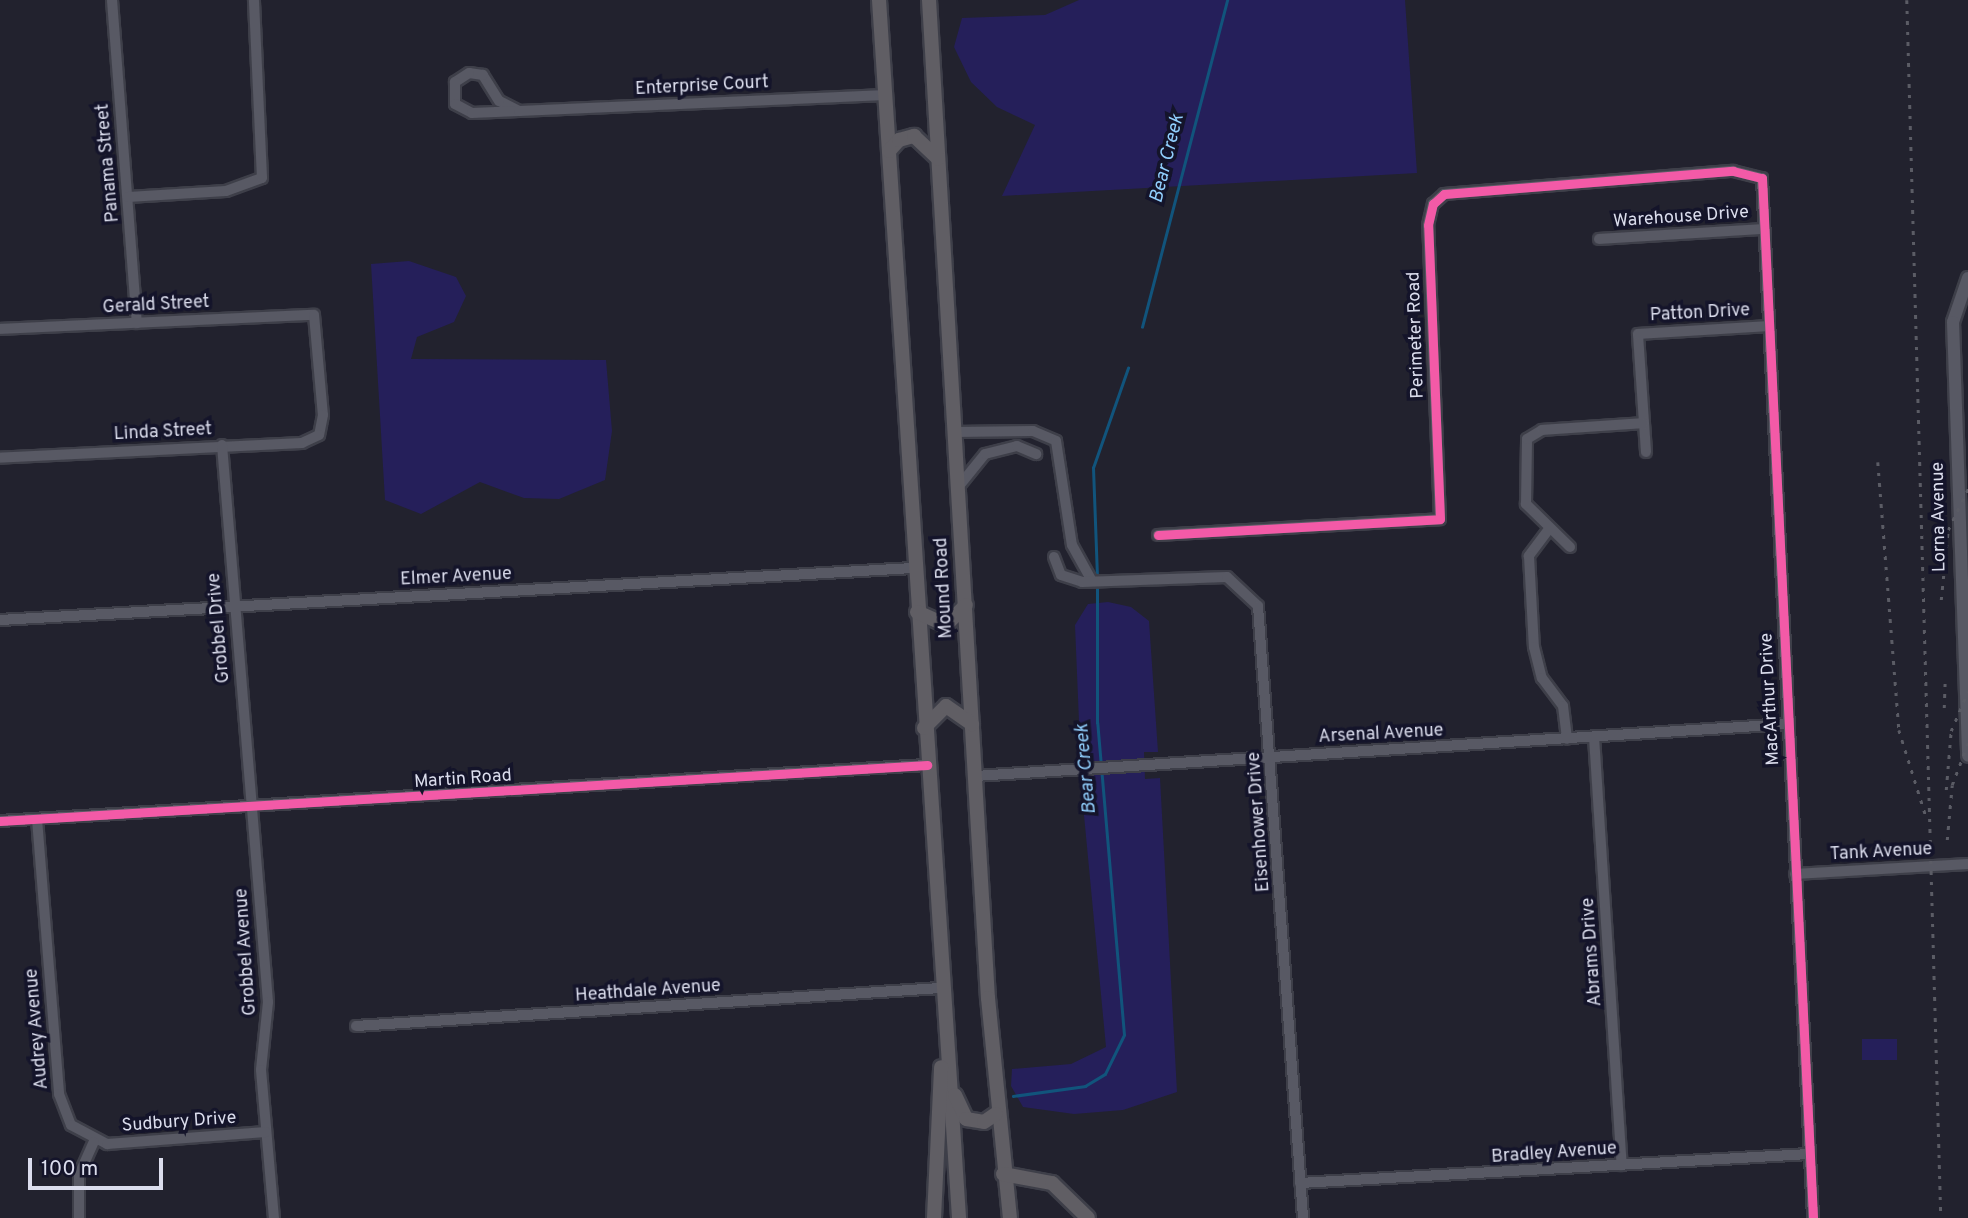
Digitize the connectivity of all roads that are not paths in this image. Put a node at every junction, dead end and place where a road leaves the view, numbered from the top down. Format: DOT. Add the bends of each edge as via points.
graph roads {
  1 [pos="112,0"];
  2 [pos="254,0"];
  3 [pos="879,0"];
  4 [pos="929,0"];
  5 [pos="886,95"];
  6 [pos="519,111"];
  7 [pos="889,151"];
  8 [pos="938,158"];
  9 [pos="1762,178"];
  10 [pos="128,197"];
  11 [pos="1764,229"];
  12 [pos="1599,239"];
  13 [pos="1968,278"];
  14 [pos="137,323"];
  15 [pos="0,324"];
  16 [pos="1769,326"];
  17 [pos="0,329"];
  18 [pos="1644,423"];
  19 [pos="322,430"];
  20 [pos="955,432"];
  21 [pos="222,445"];
  22 [pos="1646,452"];
  23 [pos="1036,454"];
  24 [pos="0,458"];
  25 [pos="958,486"];
  26 [pos="1549,529"];
  27 [pos="1158,535"];
  28 [pos="1570,547"];
  29 [pos="1054,557"];
  30 [pos="914,568"];
  31 [pos="1091,579"];
  32 [pos="966,605"];
  33 [pos="234,607"];
  34 [pos="917,612"];
  35 [pos="0,620"];
  36 [pos="972,724"];
  37 [pos="1788,724"];
  38 [pos="924,728"];
  39 [pos="1594,737"];
  40 [pos="1567,739"];
  41 [pos="1968,756"];
  42 [pos="1272,757"];
  43 [pos="927,765"];
  44 [pos="975,776"];
  45 [pos="251,809"];
  46 [pos="37,820"];
  47 [pos="0,821"];
  48 [pos="1968,864"];
  49 [pos="1795,874"];
  50 [pos="941,988"];
  51 [pos="356,1026"];
  52 [pos="945,1031"];
  53 [pos="947,1060"];
  54 [pos="996,1114"];
  55 [pos="266,1132"];
  56 [pos="94,1142"];
  57 [pos="1809,1154"];
  58 [pos="1622,1165"];
  59 [pos="1003,1174"];
  60 [pos="1300,1184"];
  61 [pos="79,1218"];
  62 [pos="274,1218"];
  63 [pos="934,1218"];
  64 [pos="959,1218"];
  65 [pos="1010,1218"];
  66 [pos="1088,1218"];
  67 [pos="1303,1218"];
  68 [pos="1813,1218"];
  1 -- 10 [label="street, Panama Street"];
  2 -- 10 [label="street" via="262,178 226,191"];
  3 -- 5 [label="main road, Mound Road"];
  4 -- 8 [label="main road, Mound Road"];
  5 -- 6 [label="street, Enterprise Court"];
  5 -- 7 [label="main road, Mound Road"];
  6 -- 6 [label="street, Enterprise Court" via="499,101 483,75 469,73 456,82 461,110"];
  7 -- 8 [label="main road" via="899,140 914,136"];
  7 -- 30 [label="main road, Mound Road"];
  8 -- 20 [label="main road, Mound Road"];
  9 -- 11 [label="street, MacArthur Drive"];
  9 -- 27 [label="street, Perimeter Road" via="1733,171 1444,194 1433,204 1428,225 1440,519"];
  10 -- 14 [label="street, Panama Street"];
  11 -- 12 [label="street, Warehouse Drive"];
  11 -- 16 [label="street, MacArthur Drive"];
  13 -- 41 [label="street, Lorna Avenue" via="1952,322"];
  14 -- 17 [label="street, Gerald Street"];
  14 -- 19 [label="street, Gerald Street" via="314,315"];
  15 -- 17 [label="street"];
  16 -- 18 [label="street, Patton Drive" via="1638,334"];
  16 -- 37 [label="street, MacArthur Drive"];
  18 -- 22 [label="street, Patton Drive"];
  18 -- 26 [label="street" via="1548,429 1529,437 1523,450 1526,504"];
  19 -- 21 [label="street, Linda Street" via="302,443"];
  20 -- 25 [label="main road, Mound Road"];
  20 -- 31 [label="street" via="1033,431 1056,441 1072,545"];
  21 -- 24 [label="street, Linda Street"];
  21 -- 33 [label="street, Grobbel Drive"];
  23 -- 25 [label="street" via="1017,446 985,454"];
  25 -- 32 [label="main road, Mound Road"];
  26 -- 28 [label="street"];
  26 -- 40 [label="street" via="1529,556 1534,646 1542,678 1563,706"];
  29 -- 31 [label="street, Eisenhower Drive" via="1067,578"];
  30 -- 33 [label="street, Elmer Avenue"];
  30 -- 34 [label="main road, Mound Road"];
  31 -- 42 [label="street, Eisenhower Drive" via="1216,575 1252,594 1264,625"];
  32 -- 34 [label="main road" via="946,625"];
  32 -- 36 [label="main road, Mound Road"];
  33 -- 35 [label="street, Elmer Avenue"];
  33 -- 45 [label="street, Grobbel Drive"];
  34 -- 38 [label="main road, Mound Road"];
  36 -- 38 [label="main road" via="946,706"];
  36 -- 44 [label="main road, Mound Road"];
  37 -- 39 [label="street, Arsenal Avenue"];
  37 -- 49 [label="street, MacArthur Drive"];
  38 -- 43 [label="main road, Mound Road"];
  39 -- 40 [label="street, Arsenal Avenue"];
  39 -- 58 [label="street, Abrams Drive"];
  40 -- 42 [label="street, Arsenal Avenue"];
  42 -- 44 [label="street, Arsenal Avenue"];
  42 -- 60 [label="street, Eisenhower Drive"];
  43 -- 45 [label="street, Martin Road"];
  43 -- 50 [label="main road, Mound Road"];
  44 -- 54 [label="main road, Mound Road"];
  45 -- 46 [label="street, Martin Road"];
  45 -- 55 [label="street, Grobbel Avenue" via="268,1012 261,1070"];
  46 -- 47 [label="street, Martin Road"];
  46 -- 56 [label="street, Audrey Avenue" via="59,1094 71,1125"];
  48 -- 49 [label="street, Tank Avenue"];
  49 -- 57 [label="street, MacArthur Drive"];
  50 -- 51 [label="street, Heathdale Avenue"];
  50 -- 52 [label="main road, Mound Road"];
  52 -- 53 [label="main road, Mound Road"];
  52 -- 63 [label="main road, Mound Road"];
  53 -- 54 [label="main road" via="966,1119 984,1122"];
  53 -- 64 [label="main road, Mound Road"];
  54 -- 59 [label="main road, Mound Road"];
  55 -- 56 [label="street, Sudbury Drive"];
  55 -- 62 [label="street, Grobbel Avenue"];
  56 -- 61 [label="street" via="79,1175"];
  57 -- 58 [label="street, Bradley Avenue"];
  57 -- 68 [label="street, MacArthur Drive"];
  58 -- 60 [label="street, Bradley Avenue"];
  59 -- 65 [label="main road, Mound Road"];
  59 -- 66 [label="main road" via="1046,1180"];
  60 -- 67 [label="street, Eisenhower Drive"];
}
